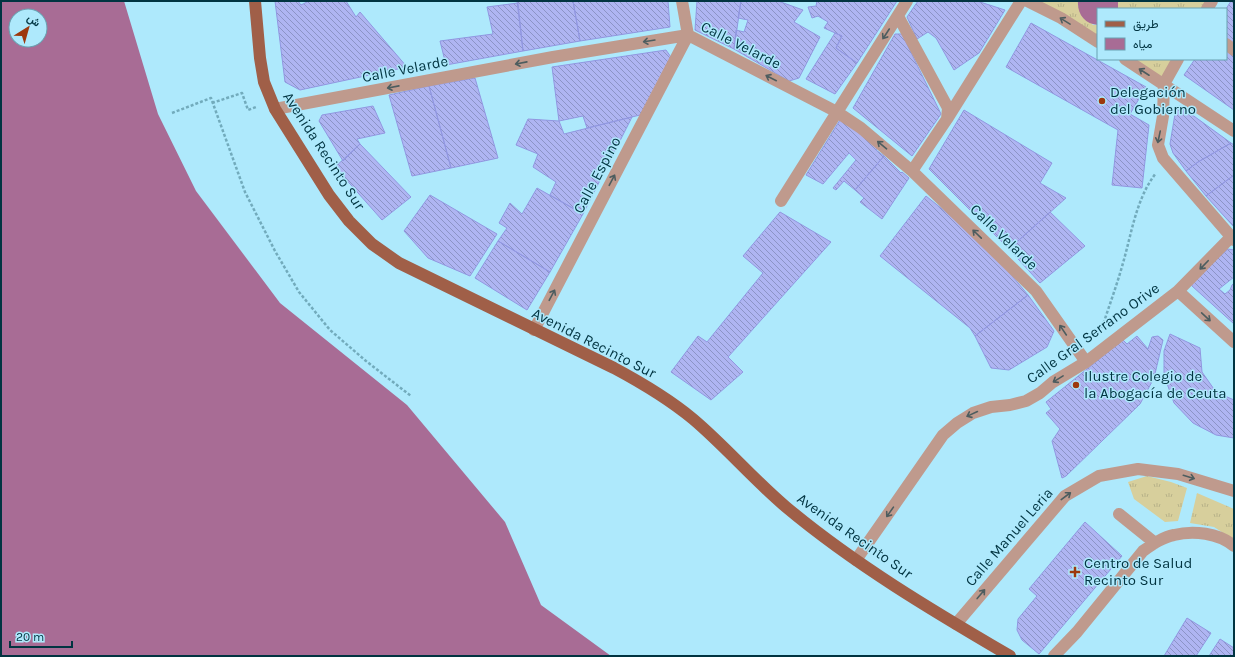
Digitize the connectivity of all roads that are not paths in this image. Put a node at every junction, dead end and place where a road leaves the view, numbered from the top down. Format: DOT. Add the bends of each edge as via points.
graph roads {
  1 [pos="255,1"];
  2 [pos="682,1"];
  3 [pos="907,1"];
  4 [pos="1021,1"];
  5 [pos="1027,1"];
  6 [pos="898,16"];
  7 [pos="688,35"];
  8 [pos="1097,41"];
  9 [pos="1127,60"];
  10 [pos="1177,60"];
  11 [pos="1164,84"];
  12 [pos="275,109"];
  13 [pos="836,112"];
  14 [pos="947,119"];
  15 [pos="1234,131"];
  16 [pos="912,171"];
  17 [pos="780,201"];
  18 [pos="1232,238"];
  19 [pos="1178,291"];
  20 [pos="534,330"];
  21 [pos="1234,342"];
  22 [pos="1090,359"];
  23 [pos="1234,491"];
  24 [pos="1119,514"];
  25 [pos="1155,543"];
  26 [pos="1234,546"];
  27 [pos="856,560"];
  28 [pos="956,624"];
  29 [pos="1010,656"];
  30 [pos="1054,656"];
  1 -- 12 [label="main road, Avenida Recinto Sur" via="264,82"];
  2 -- 7 [label="street"];
  3 -- 6 [label="street"];
  4 -- 14 [label="street"];
  8 -- 5 [label="street, one-way" via="1061,18"];
  6 -- 13 [label="street, one-way"];
  6 -- 14 [label="street" via="946,104"];
  7 -- 12 [label="street, Calle Velarde, one-way" via="553,57"];
  13 -- 7 [label="street, Calle Velarde, one-way"];
  20 -- 7 [label="street, Calle Espino, one-way"];
  11 -- 9 [label="street, one-way"];
  10 -- 11 [label="street"];
  11 -- 15 [label="street"];
  11 -- 18 [label="street, one-way" via="1163,116 1158,145 1162,158"];
  12 -- 20 [label="main road, Avenida Recinto Sur" via="329,195 349,221 372,244 405,266"];
  16 -- 13 [label="street, Calle Velarde, one-way" via="862,128"];
  13 -- 17 [label="street"];
  14 -- 16 [label="street"];
  22 -- 16 [label="street, Calle Velarde, one-way" via="1036,291"];
  18 -- 19 [label="street, Calle Gral Serrano Orive, one-way"];
  19 -- 21 [label="street, one-way"];
  19 -- 22 [label="street, Calle Gral Serrano Orive"];
  20 -- 27 [label="main road, Avenida Recinto Sur" via="614,368 668,400 693,419 785,506"];
  22 -- 27 [label="street, Calle Gral Serrano Orive, one-way" via="1026,401 973,413 943,435"];
  28 -- 23 [label="street, Calle Manuel Leria, one-way" via="1065,496 1099,476 1138,469 1178,474"];
  24 -- 25 [label="street"];
  25 -- 26 [label="street" via="1174,535 1193,532 1214,536"];
  25 -- 30 [label="street" via="1144,551"];
  27 -- 28 [label="main road, Avenida Recinto Sur"];
  28 -- 29 [label="main road, Avenida Recinto Sur"];
}
